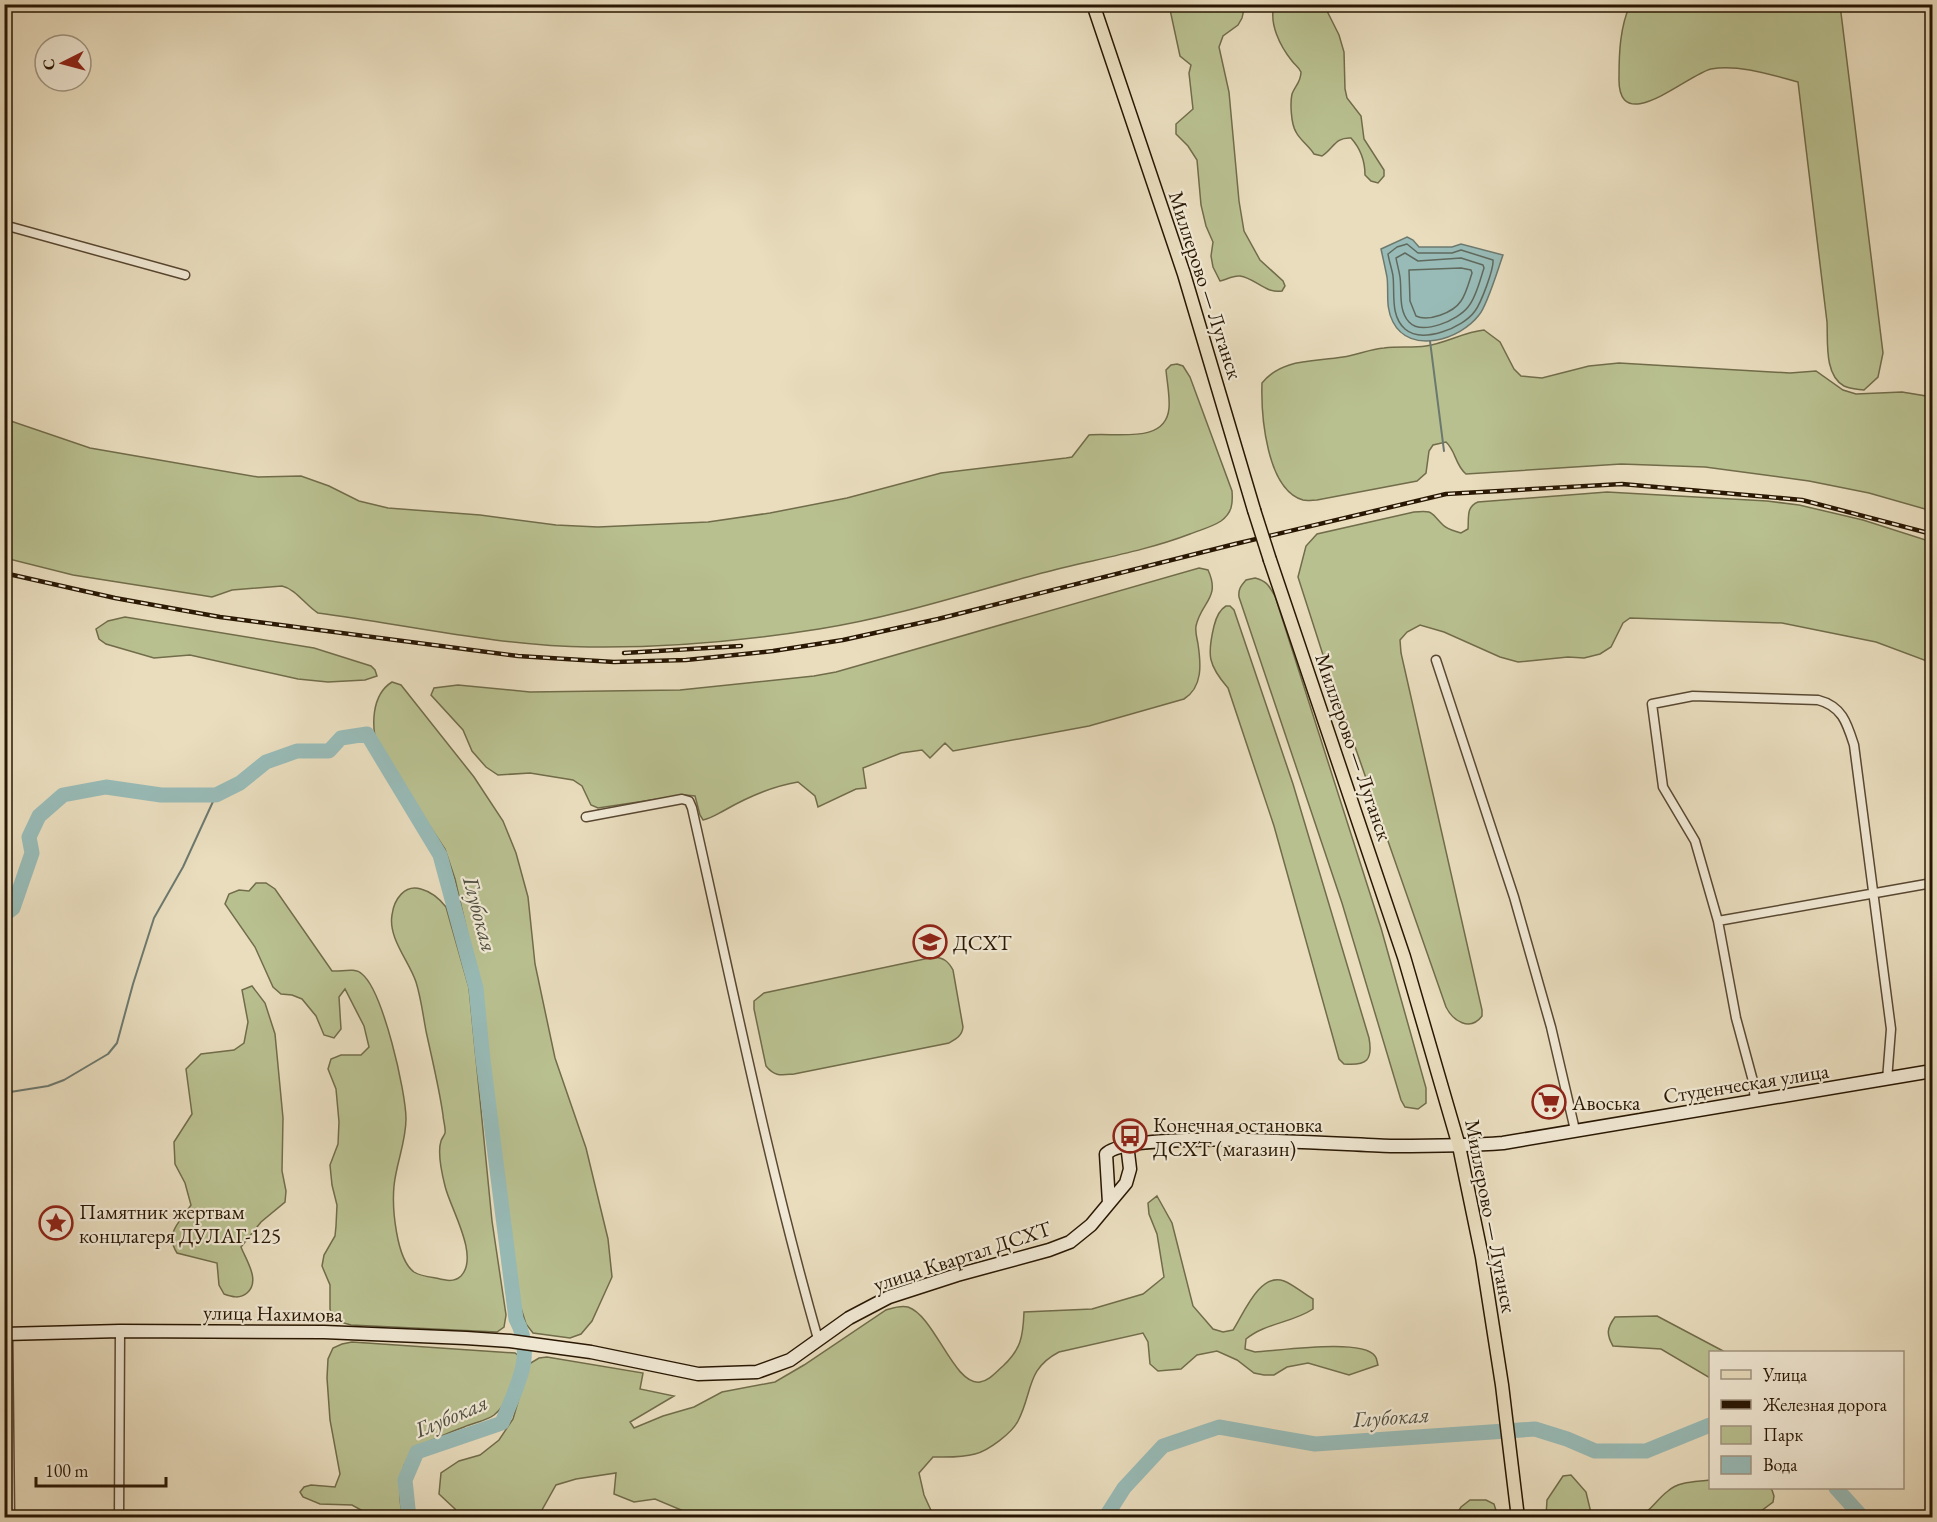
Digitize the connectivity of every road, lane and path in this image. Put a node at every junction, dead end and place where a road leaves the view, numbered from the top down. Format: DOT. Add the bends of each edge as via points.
graph roads {
  1 [pos="1093,4"];
  2 [pos="4,225"];
  3 [pos="185,275"];
  4 [pos="1436,660"];
  5 [pos="586,817"];
  6 [pos="1932,884"];
  7 [pos="1874,894"];
  8 [pos="1718,921"];
  9 [pos="1932,1071"];
  10 [pos="1887,1080"];
  11 [pos="1755,1102"];
  12 [pos="1575,1130"];
  13 [pos="1127,1144"];
  14 [pos="1459,1146"];
  15 [pos="1109,1203"];
  16 [pos="120,1331"];
  17 [pos="6,1334"];
  18 [pos="818,1339"];
  19 [pos="541,1345"];
  20 [pos="10,1518"];
  21 [pos="120,1518"];
  22 [pos="1518,1518"];
  1 -- 14 [label="main road, Миллерово — Луганск, bridge" via="1184,274 1270,560 1404,957"];
  2 -- 3 [label="street"];
  4 -- 12 [label="street" via="1514,897"];
  5 -- 18 [label="street" via="689,801"];
  6 -- 7 [label="street"];
  7 -- 8 [label="street"];
  7 -- 8 [label="street" via="1854,745 1848,724 1836,708 1818,700 1797,698 1667,699 1652,704 1663,787 1695,842"];
  7 -- 10 [label="street" via="1891,1029"];
  8 -- 11 [label="street"];
  9 -- 10 [label="street, Студенческая улица"];
  10 -- 11 [label="street, Студенческая улица"];
  11 -- 12 [label="street, Студенческая улица"];
  12 -- 14 [label="street, Студенческая улица" via="1503,1143"];
  13 -- 14 [label="street" via="1195,1140"];
  13 -- 15 [label="street, улица Квартал ДСХТ" via="1129,1177"];
  13 -- 15 [label="street" via="1106,1154"];
  14 -- 22 [label="main road, Миллерово — Луганск" via="1478,1232"];
  15 -- 18 [label="street, улица Квартал ДСХТ" via="1084,1232 1062,1246 889,1297"];
  16 -- 17 [label="street, улица Нахимова"];
  16 -- 19 [label="street, улица Нахимова" via="324,1332"];
  16 -- 21 [label="street"];
  17 -- 20 [label="street"];
  18 -- 19 [label="street, улица Квартал ДСХТ" via="777,1366 709,1374"];
}
